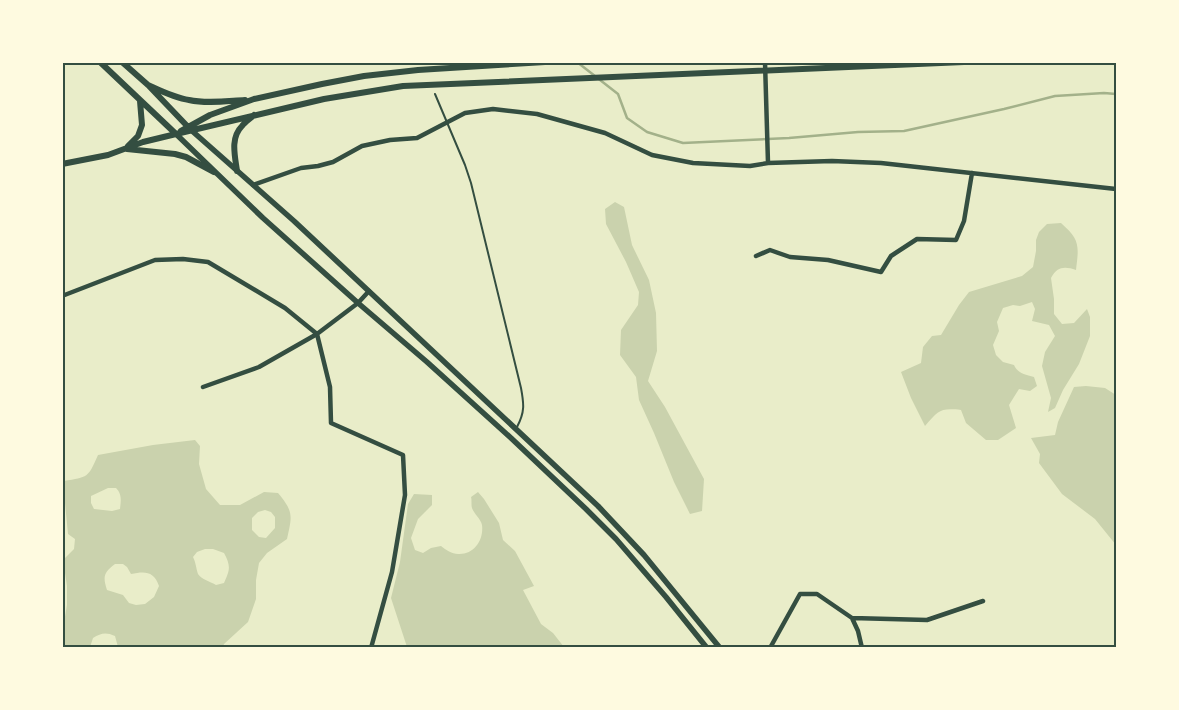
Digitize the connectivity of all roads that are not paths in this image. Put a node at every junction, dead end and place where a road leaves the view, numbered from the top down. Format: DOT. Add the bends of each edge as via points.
graph roads {
  1 [pos="100,62"];
  2 [pos="122,62"];
  3 [pos="545,62"];
  4 [pos="765,62"];
  5 [pos="964,62"];
  6 [pos="765,71"];
  7 [pos="148,85"];
  8 [pos="434,94"];
  9 [pos="254,99"];
  10 [pos="140,100"];
  11 [pos="254,115"];
  12 [pos="447,122"];
  13 [pos="189,128"];
  14 [pos="176,134"];
  15 [pos="125,148"];
  16 [pos="768,160"];
  17 [pos="62,164"];
  18 [pos="237,171"];
  19 [pos="214,172"];
  20 [pos="972,172"];
  21 [pos="253,185"];
  22 [pos="1116,189"];
  23 [pos="756,256"];
  24 [pos="369,291"];
  25 [pos="62,296"];
  26 [pos="358,303"];
  27 [pos="317,334"];
  28 [pos="204,387"];
  29 [pos="516,429"];
  30 [pos="983,601"];
  31 [pos="852,618"];
  32 [pos="371,648"];
  33 [pos="707,648"];
  34 [pos="720,648"];
  35 [pos="770,648"];
  36 [pos="862,648"];
  1 -- 10 [label="main road"];
  2 -- 7 [label="main road"];
  3 -- 9 [label="main road" via="364,76"];
  4 -- 6 [label="street"];
  5 -- 6 [label="main road"];
  6 -- 11 [label="main road" via="403,86"];
  6 -- 16 [label="street"];
  7 -- 9 [label="main road" via="190,100"];
  7 -- 13 [label="main road"];
  8 -- 12 [label="lane"];
  9 -- 13 [label="main road" via="210,115"];
  10 -- 14 [label="main road"];
  10 -- 15 [label="main road" via="142,125 138,136"];
  11 -- 13 [label="main road"];
  11 -- 18 [label="main road" via="240,127 234,138"];
  12 -- 16 [label="street" via="465,113 493,109 537,114 605,133 652,155 694,163 750,166"];
  12 -- 21 [label="street" via="417,138 362,146 334,162 301,168"];
  12 -- 29 [label="lane" via="471,183 521,388 524,410"];
  13 -- 14 [label="main road"];
  13 -- 18 [label="street"];
  14 -- 15 [label="main road"];
  14 -- 19 [label="street"];
  15 -- 17 [label="main road" via="108,155"];
  15 -- 19 [label="main road" via="175,154"];
  16 -- 20 [label="street" via="882,163"];
  18 -- 21 [label="street"];
  19 -- 26 [label="street"];
  20 -- 22 [label="street"];
  20 -- 23 [label="street" via="964,221 956,240 917,239 891,256 881,272 828,260 790,257 770,250"];
  21 -- 24 [label="street"];
  24 -- 26 [label="street"];
  24 -- 29 [label="street"];
  25 -- 27 [label="street" via="155,260 208,262 285,308"];
  26 -- 27 [label="street"];
  26 -- 33 [label="street" via="586,508"];
  27 -- 28 [label="street" via="259,366"];
  27 -- 32 [label="street" via="330,387 331,423 403,455 405,495 392,572"];
  29 -- 34 [label="street" via="638,548"];
  30 -- 31 [label="street" via="928,620"];
  31 -- 35 [label="street" via="817,594 800,594"];
  31 -- 36 [label="street"];
}
